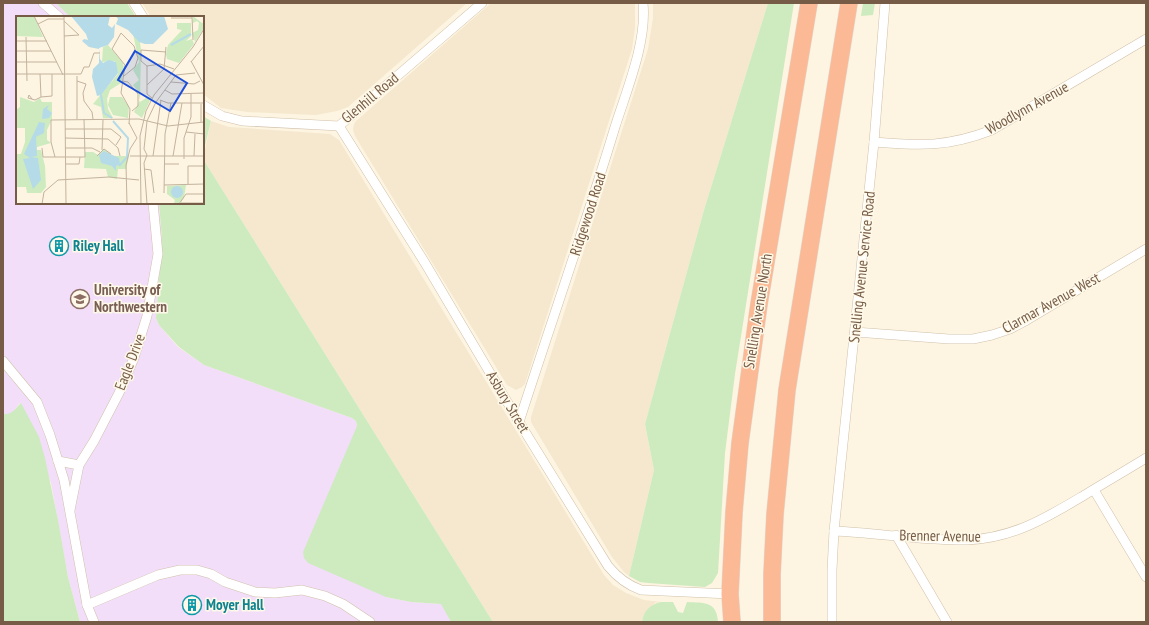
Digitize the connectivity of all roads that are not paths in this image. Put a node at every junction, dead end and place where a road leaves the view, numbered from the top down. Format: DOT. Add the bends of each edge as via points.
graph roads {
  1 [pos="43,3"];
  2 [pos="134,3"];
  3 [pos="482,3"];
  4 [pos="643,3"];
  5 [pos="809,3"];
  6 [pos="850,3"];
  7 [pos="885,3"];
  8 [pos="58,16"];
  9 [pos="142,16"];
  10 [pos="1146,39"];
  11 [pos="207,108"];
  12 [pos="339,126"];
  13 [pos="874,142"];
  14 [pos="153,204"];
  15 [pos="1146,249"];
  16 [pos="855,332"];
  17 [pos="3,361"];
  18 [pos="519,422"];
  19 [pos="1146,458"];
  20 [pos="58,461"];
  21 [pos="79,465"];
  22 [pos="1094,490"];
  23 [pos="70,510"];
  24 [pos="834,531"];
  25 [pos="896,535"];
  26 [pos="1146,577"];
  27 [pos="730,594"];
  28 [pos="87,605"];
  29 [pos="94,622"];
  30 [pos="370,622"];
  31 [pos="732,622"];
  32 [pos="772,622"];
  33 [pos="832,622"];
  34 [pos="947,622"];
  1 -- 8 [label="street"];
  2 -- 9 [label="street"];
  3 -- 12 [label="street, Glenhill Road"];
  4 -- 18 [label="street, Ridgewood Road" via="641,44"];
  5 -- 27 [label="highway, Snelling Avenue North" via="748,373 739,450"];
  6 -- 32 [label="highway" via="787,390 775,514"];
  7 -- 13 [label="street, Snelling Avenue Service Road"];
  10 -- 13 [label="street, Woodlynn Avenue" via="1010,121 978,136 929,145"];
  11 -- 12 [label="street, Glenhill Road" via="222,116 242,121"];
  12 -- 18 [label="street, Asbury Street" via="425,263"];
  13 -- 16 [label="street, Snelling Avenue Service Road"];
  14 -- 21 [label="street, Eagle Drive" via="158,254 147,316 134,358 119,393"];
  15 -- 16 [label="street, Clarmar Avenue West" via="1027,320 992,335 973,339 949,339"];
  16 -- 24 [label="street, Snelling Avenue Service Road"];
  17 -- 20 [label="street, Eagle Drive" via="37,402"];
  18 -- 27 [label="street, Asbury Street" via="608,566 623,582 641,590"];
  19 -- 22 [label="street, Brenner Avenue"];
  20 -- 21 [label="street"];
  20 -- 23 [label="street, Eagle Drive"];
  21 -- 23 [label="street, Eagle Drive"];
  22 -- 25 [label="street, Brenner Avenue" via="1034,524 1013,532 969,540"];
  22 -- 26 [label="street"];
  23 -- 28 [label="street, Eagle Drive"];
  24 -- 25 [label="street, Brenner Avenue"];
  24 -- 33 [label="street, Snelling Avenue Service Road"];
  25 -- 34 [label="street"];
  27 -- 31 [label="highway, Snelling Avenue North"];
  28 -- 29 [label="street, Eagle Drive"];
  28 -- 30 [label="street" via="158,575 180,570 197,570 255,592 302,590 325,596 343,604"];
}
